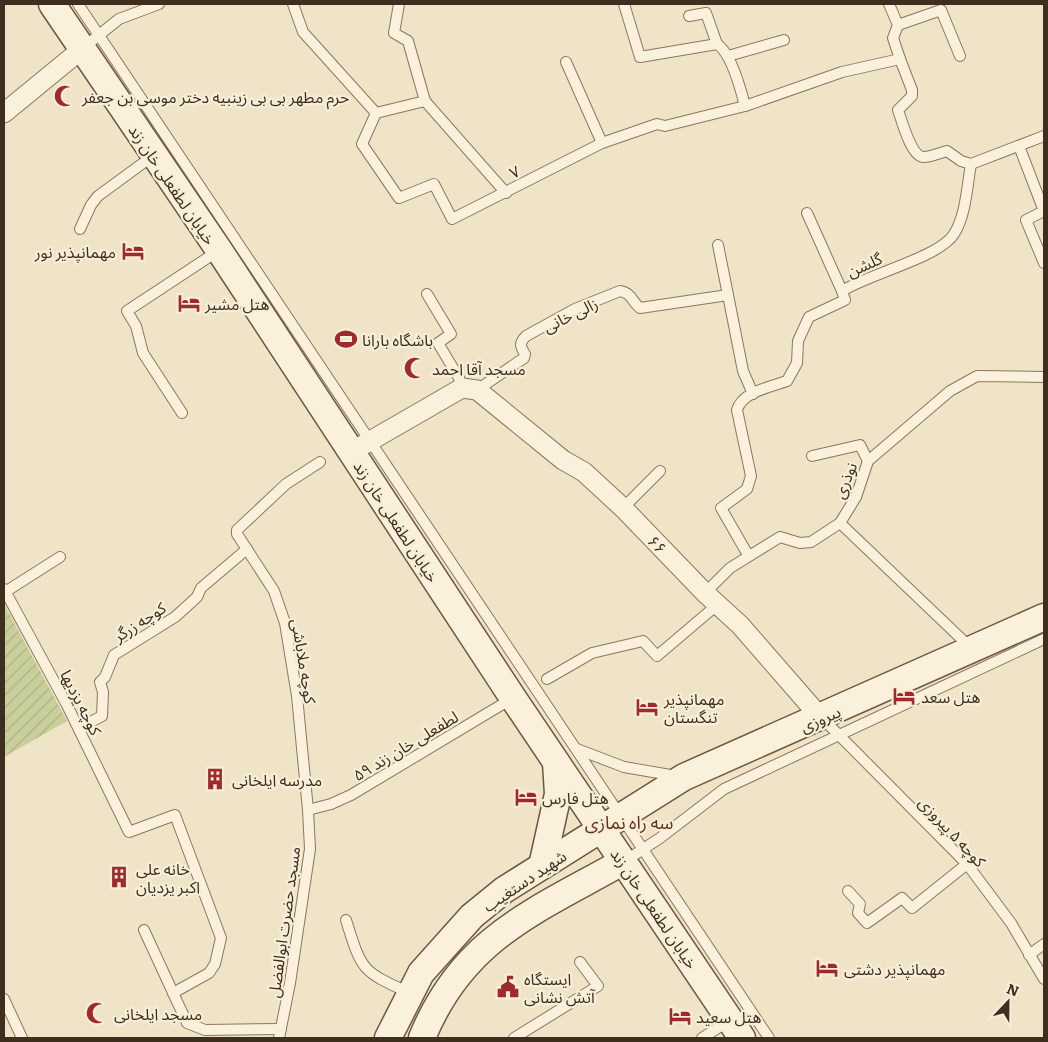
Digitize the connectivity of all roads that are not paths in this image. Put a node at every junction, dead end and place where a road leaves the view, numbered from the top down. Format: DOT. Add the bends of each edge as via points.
graph roads {
  1 [pos="52,4"];
  2 [pos="78,4"];
  3 [pos="159,4"];
  4 [pos="293,4"];
  5 [pos="399,4"];
  6 [pos="624,4"];
  7 [pos="889,4"];
  8 [pos="689,16"];
  9 [pos="898,25"];
  10 [pos="784,40"];
  11 [pos="91,42"];
  12 [pos="717,44"];
  13 [pos="728,56"];
  14 [pos="960,56"];
  15 [pos="900,59"];
  16 [pos="566,62"];
  17 [pos="425,101"];
  18 [pos="745,106"];
  19 [pos="4,113"];
  20 [pos="376,113"];
  21 [pos="1044,136"];
  22 [pos="602,143"];
  23 [pos="1019,146"];
  24 [pos="154,155"];
  25 [pos="971,164"];
  26 [pos="506,193"];
  27 [pos="806,213"];
  28 [pos="80,229"];
  29 [pos="718,245"];
  30 [pos="218,250"];
  31 [pos="1044,263"];
  32 [pos="842,291"];
  33 [pos="427,294"];
  34 [pos="728,295"];
  35 [pos="1044,376"];
  36 [pos="470,389"];
  37 [pos="753,394"];
  38 [pos="182,414"];
  39 [pos="361,446"];
  40 [pos="812,456"];
  41 [pos="868,461"];
  42 [pos="320,462"];
  43 [pos="660,471"];
  44 [pos="623,508"];
  45 [pos="840,523"];
  46 [pos="248,550"];
  47 [pos="748,554"];
  48 [pos="60,556"];
  49 [pos="5,590"];
  50 [pos="711,599"];
  51 [pos="1043,627"];
  52 [pos="972,649"];
  53 [pos="547,679"];
  54 [pos="513,698"];
  55 [pos="830,726"];
  56 [pos="78,728"];
  57 [pos="566,755"];
  58 [pos="684,777"];
  59 [pos="308,810"];
  60 [pos="612,822"];
  61 [pos="634,855"];
  62 [pos="967,864"];
  63 [pos="542,866"];
  64 [pos="848,891"];
  65 [pos="472,916"];
  66 [pos="346,920"];
  67 [pos="144,930"];
  68 [pos="493,938"];
  69 [pos="1044,944"];
  70 [pos="1029,955"];
  71 [pos="580,962"];
  72 [pos="1044,979"];
  73 [pos="173,992"];
  74 [pos="410,994"];
  75 [pos="4,999"];
  76 [pos="736,1029"];
  77 [pos="280,1034"];
  78 [pos="21,1038"];
  79 [pos="388,1038"];
  80 [pos="422,1038"];
  81 [pos="514,1038"];
  82 [pos="702,1038"];
  83 [pos="769,1038"];
  1 -- 11 [label="street, خیابان لطفعلی خان زند"];
  2 -- 11 [label="lane"];
  3 -- 11 [label="lane" via="119,19"];
  4 -- 20 [label="lane" via="303,32"];
  5 -- 17 [label="lane" via="394,33 408,41"];
  6 -- 12 [label="lane" via="640,57"];
  7 -- 9 [label="lane"];
  8 -- 12 [label="lane" via="706,13"];
  9 -- 14 [label="lane" via="941,10"];
  9 -- 15 [label="lane" via="893,38"];
  10 -- 13 [label="lane"];
  11 -- 19 [label="street"];
  11 -- 24 [label="street, خیابان لطفعلی خان زند"];
  11 -- 39 [label="lane"];
  12 -- 13 [label="lane"];
  13 -- 18 [label="lane"];
  15 -- 18 [label="lane, ۷" via="814,81"];
  15 -- 25 [label="lane" via="912,96 898,110 913,150 924,157 947,151"];
  16 -- 22 [label="lane"];
  17 -- 20 [label="lane"];
  17 -- 26 [label="lane"];
  18 -- 22 [label="lane, ۷" via="665,126 657,124"];
  20 -- 26 [label="lane, ۷" via="362,144 399,198 434,184 452,219"];
  21 -- 23 [label="lane"];
  22 -- 26 [label="lane, ۷"];
  23 -- 25 [label="lane"];
  23 -- 31 [label="lane" via="1044,211 1026,220"];
  24 -- 28 [label="lane" via="98,196"];
  24 -- 30 [label="street, خیابان لطفعلی خان زند"];
  25 -- 32 [label="lane, گلشن" via="954,234 944,244 927,255"];
  27 -- 32 [label="lane"];
  29 -- 34 [label="lane"];
  30 -- 38 [label="lane" via="127,311 136,326 143,353"];
  30 -- 39 [label="street, خیابان لطفعلی خان زند"];
  32 -- 37 [label="lane, گلشن" via="845,300 809,317 804,324 798,341 797,363 787,381"];
  33 -- 36 [label="lane" via="451,334 438,344 459,378"];
  34 -- 36 [label="lane, زالی خانی" via="640,308 633,297 620,291 575,309 526,336 520,346 524,358"];
  34 -- 37 [label="lane" via="743,371"];
  35 -- 41 [label="lane, نوذری" via="977,376 950,391"];
  36 -- 39 [label="street, زالی خانی"];
  36 -- 44 [label="street, ۶۶" via="563,460 584,472"];
  37 -- 47 [label="lane, گلشن" via="739,404 737,410 751,476 747,489 721,508"];
  39 -- 54 [label="street, خیابان لطفعلی خان زند"];
  39 -- 57 [label="lane"];
  40 -- 41 [label="lane" via="860,445"];
  41 -- 45 [label="lane, نوذری" via="856,497"];
  42 -- 46 [label="lane, کوچه ملاباشی" via="286,484 237,530"];
  43 -- 44 [label="lane"];
  44 -- 50 [label="street, ۶۶"];
  45 -- 47 [label="lane, نوذری" via="811,542 800,543 780,536"];
  45 -- 52 [label="lane"];
  46 -- 56 [label="lane, کوچه زرگر" via="201,588 197,598 175,616 114,655 100,682 102,716"];
  46 -- 59 [label="lane, کوچه ملاباشی" via="274,591 285,623"];
  47 -- 50 [label="lane, نوذری" via="730,568"];
  48 -- 49 [label="lane"];
  49 -- 56 [label="lane, کوچه یزدیها"];
  50 -- 53 [label="lane, نوذری" via="657,656 643,641 592,653"];
  50 -- 55 [label="street, ۶۶" via="740,625"];
  51 -- 52 [label="street, پیروزی"];
  51 -- 55 [label="lane"];
  52 -- 55 [label="street, پیروزی"];
  54 -- 57 [label="street, خیابان لطفعلی خان زند"];
  54 -- 59 [label="lane, لطفعلی خان زند ۵۹" via="351,794"];
  55 -- 58 [label="street, پیروزی"];
  55 -- 61 [label="lane" via="724,789"];
  55 -- 62 [label="lane, کوچه ۵ پیروزی"];
  56 -- 73 [label="lane, کوچه یزدیها" via="129,832 175,815 221,938 209,973"];
  57 -- 58 [label="lane"];
  57 -- 60 [label="street, خیابان لطفعلی خان زند"];
  57 -- 63 [label="street"];
  58 -- 60 [label="street, پیروزی"];
  59 -- 77 [label="lane, مسجد حضرت ابوالفضل" via="310,849"];
  60 -- 61 [label="street, خیابان لطفعلی خان زند"];
  60 -- 63 [label="street, شهید دستغیب"];
  61 -- 68 [label="street, شهید دستغیب"];
  61 -- 76 [label="street, خیابان لطفعلی خان زند"];
  61 -- 83 [label="lane"];
  62 -- 64 [label="lane" via="912,908 902,898 867,924 858,913 860,904"];
  62 -- 70 [label="lane, کوچه ۵ پیروزی" via="1011,923"];
  63 -- 65 [label="street, شهید دستغیب" via="504,890"];
  65 -- 68 [label="street"];
  65 -- 74 [label="street, شهید دستغیب" via="421,973"];
  66 -- 74 [label="lane" via="358,959 371,975"];
  67 -- 73 [label="lane"];
  68 -- 80 [label="street, شهید دستغیب" via="468,962 441,997"];
  69 -- 70 [label="lane"];
  70 -- 72 [label="lane, کوچه ۵ پیروزی"];
  71 -- 81 [label="lane" via="598,986"];
  73 -- 77 [label="lane" via="187,1023 200,1030"];
  74 -- 79 [label="street, شهید دستغیب"];
  75 -- 78 [label="lane"];
  76 -- 82 [label="lane"];
}
